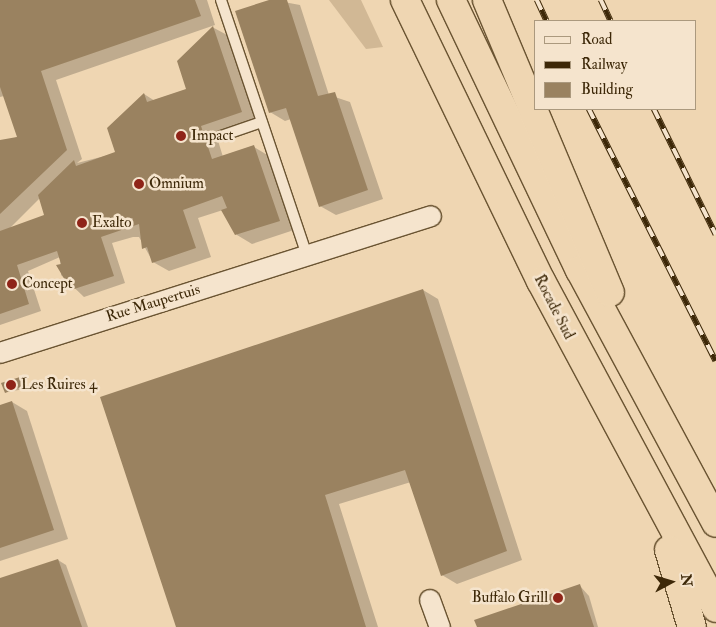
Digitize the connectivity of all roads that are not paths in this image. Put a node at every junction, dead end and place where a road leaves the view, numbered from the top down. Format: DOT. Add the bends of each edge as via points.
graph roads {
  1 [pos="222,0"];
  2 [pos="399,0"];
  3 [pos="405,0"];
  4 [pos="450,0"];
  5 [pos="487,0"];
  6 [pos="452,105"];
  7 [pos="262,122"];
  8 [pos="221,136"];
  9 [pos="431,216"];
  10 [pos="307,255"];
  11 [pos="0,353"];
  12 [pos="691,480"];
  13 [pos="650,491"];
  14 [pos="716,523"];
  15 [pos="430,600"];
  16 [pos="716,608"];
  17 [pos="440,627"];
  18 [pos="692,627"];
  1 -- 7 [label="lane"];
  2 -- 6 [label="highway"];
  3 -- 6 [label="highway, Rocade Sud"];
  4 -- 12 [label="highway" via="541,193"];
  5 -- 12 [label="highway"];
  6 -- 13 [label="highway, Rocade Sud"];
  7 -- 8 [label="lane"];
  7 -- 10 [label="lane"];
  9 -- 10 [label="street, Rue Maupertuis"];
  10 -- 11 [label="street, Rue Maupertuis"];
  12 -- 14 [label="highway"];
  13 -- 16 [label="highway, Rocade Sud"];
  13 -- 18 [label="highway"];
  15 -- 17 [label="street"];
}
